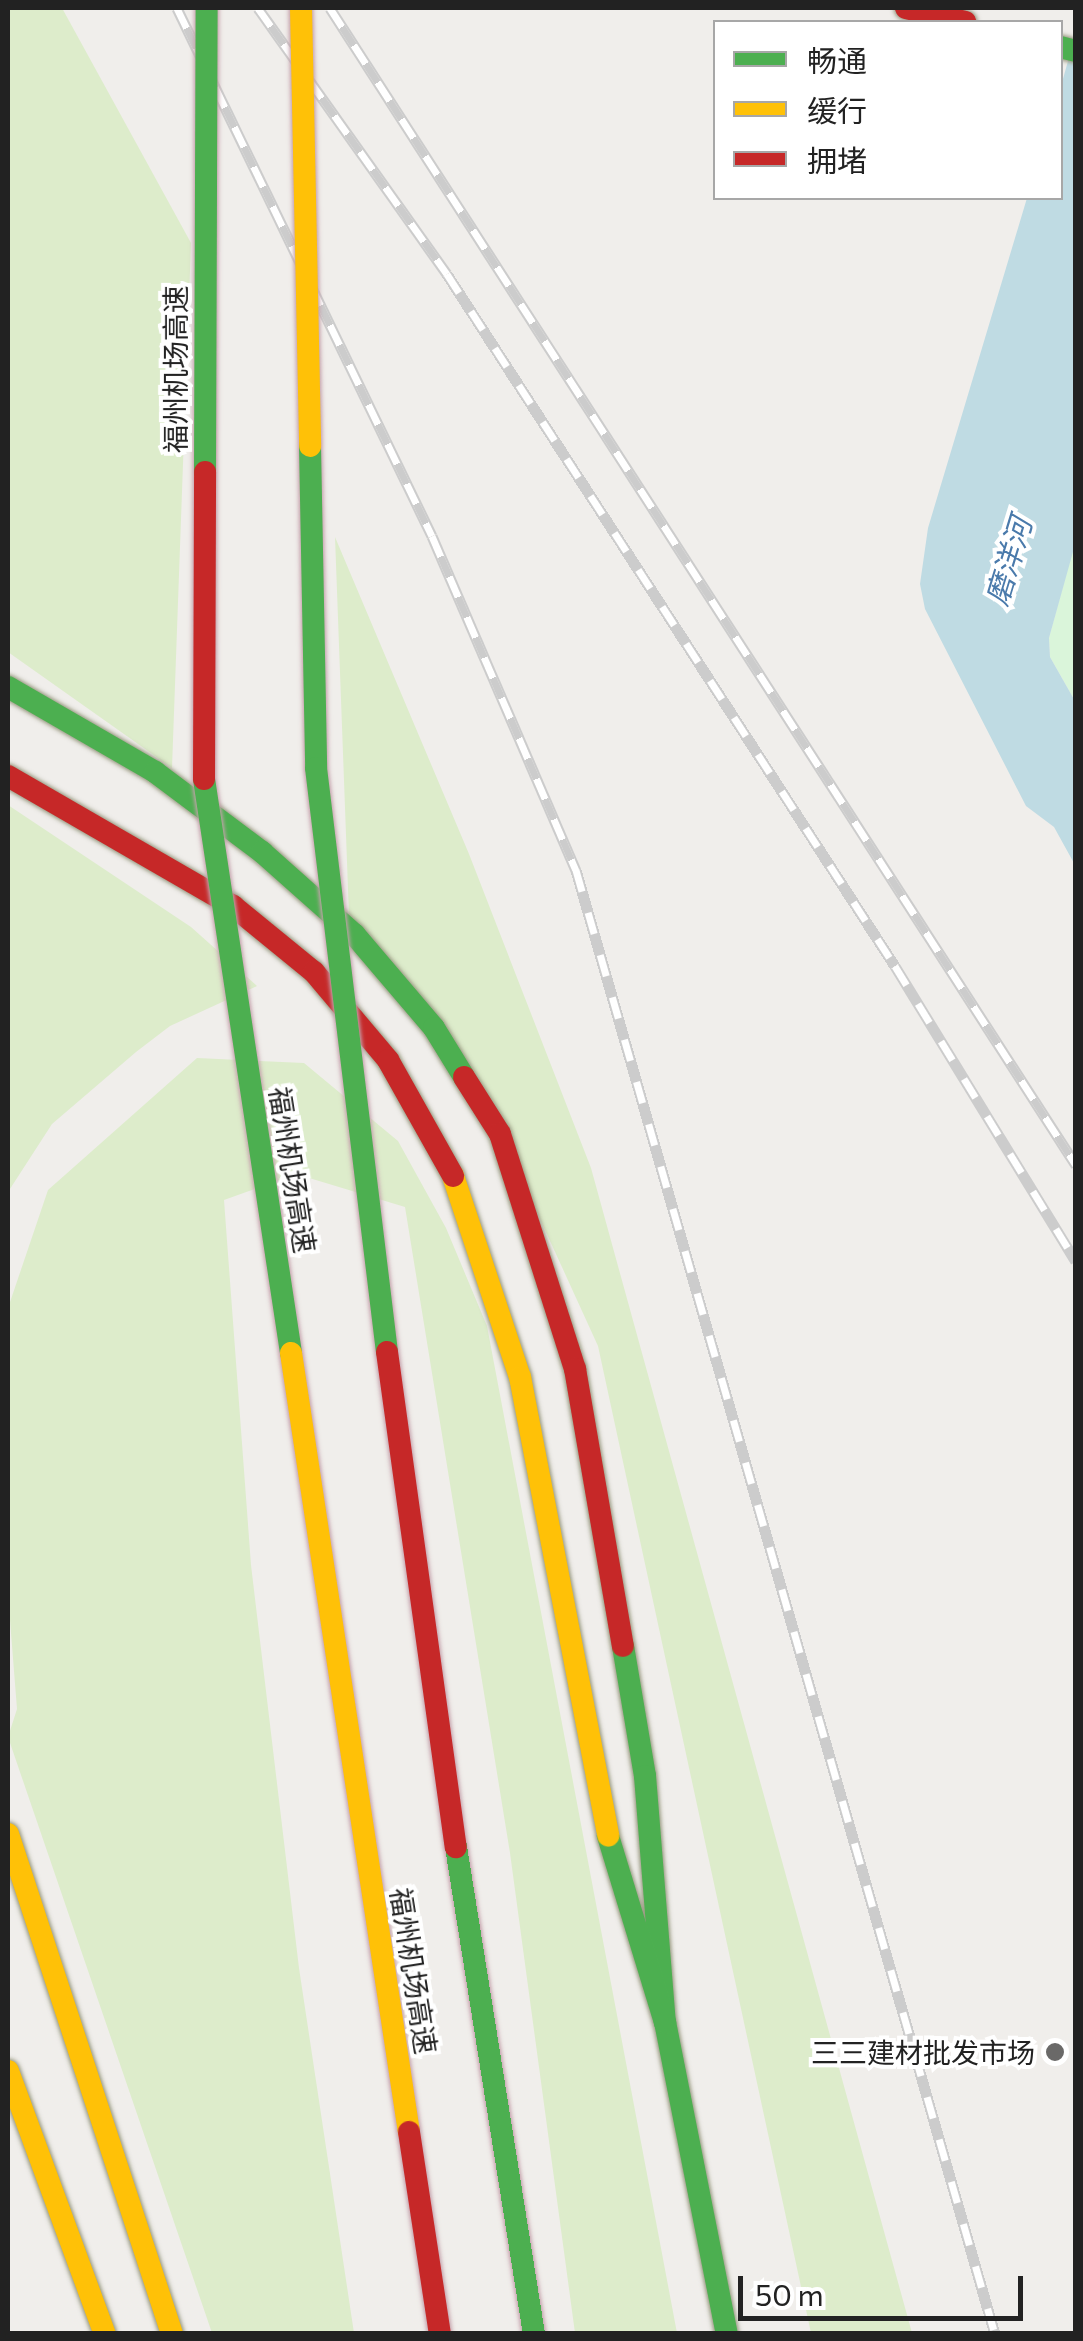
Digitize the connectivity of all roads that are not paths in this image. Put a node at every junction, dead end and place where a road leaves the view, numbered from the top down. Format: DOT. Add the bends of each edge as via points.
graph roads {
  1 [pos="207,8"];
  2 [pos="300,8"];
  3 [pos="906,8"];
  4 [pos="957,20"];
  5 [pos="8,687"];
  6 [pos="8,776"];
  7 [pos="8,1834"];
  8 [pos="665,2022"];
  9 [pos="8,2071"];
  10 [pos="106,2334"];
  11 [pos="172,2334"];
  12 [pos="440,2334"];
  13 [pos="534,2334"];
  14 [pos="727,2334"];
  1 -- 12 [label="main road, 福州机场高速, bridge" via="203,775"];
  2 -- 13 [label="main road, bridge" via="316,768 420,1621"];
  3 -- 4 [label="main road"];
  5 -- 8 [label="main road" via="155,772 262,852 354,934 434,1028 500,1134 575,1370 645,1776"];
  6 -- 8 [label="main road" via="233,906 314,972 388,1060 447,1156 520,1377 595,1792"];
  7 -- 11 [label="main road"];
  8 -- 14 [label="main road"];
  9 -- 10 [label="main road"];
}
